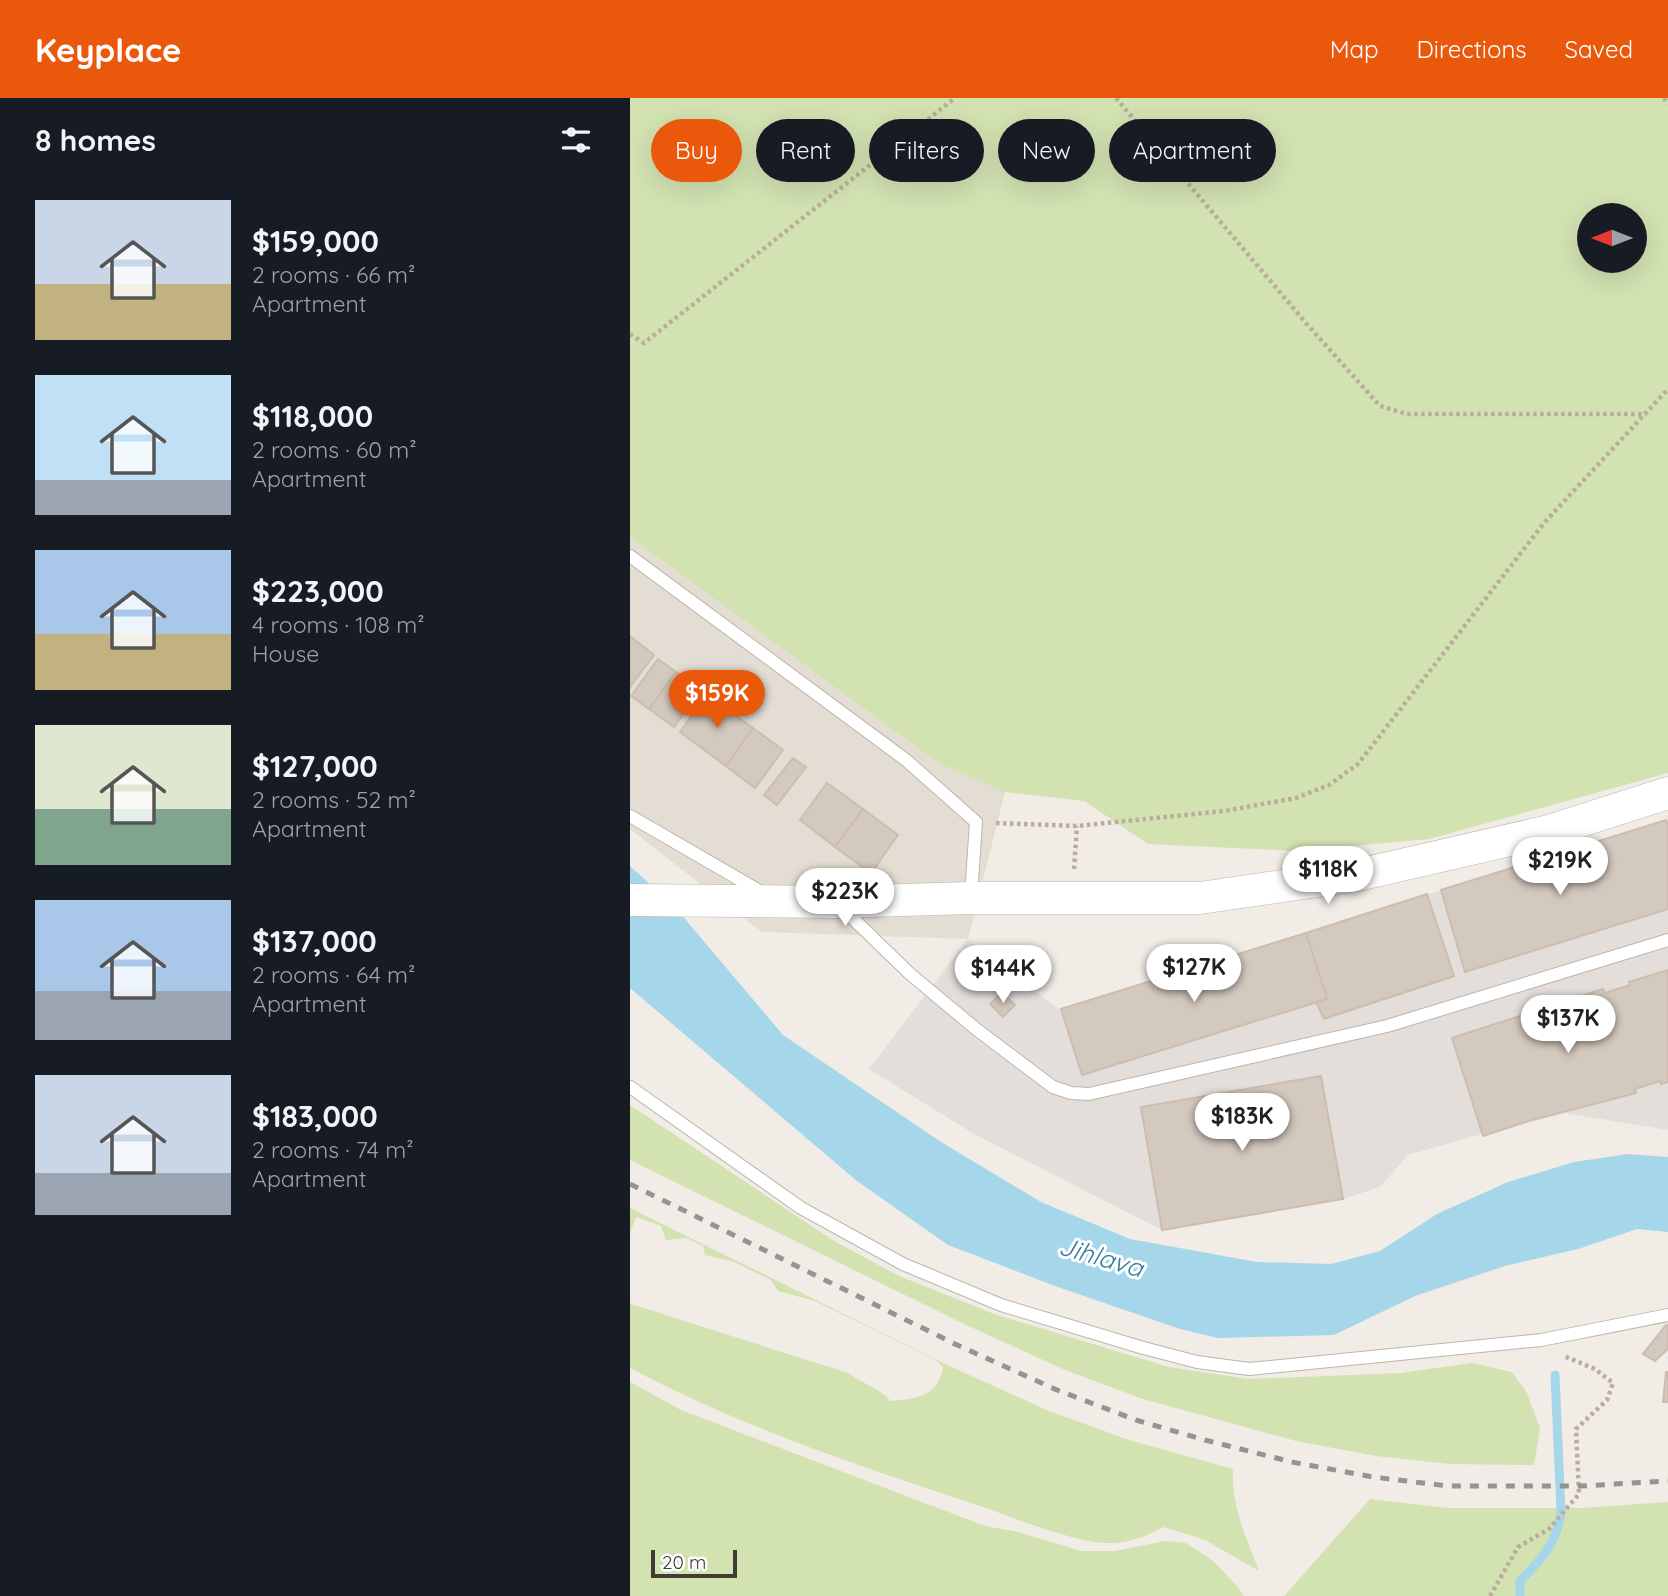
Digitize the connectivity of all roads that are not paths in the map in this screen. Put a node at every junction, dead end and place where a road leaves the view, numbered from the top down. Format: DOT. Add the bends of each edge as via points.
graph roads {
  1 [pos="630,556"];
  2 [pos="1668,793"];
  3 [pos="630,816"];
  4 [pos="970,898"];
  5 [pos="630,900"];
  6 [pos="778,902"];
  7 [pos="836,902"];
  8 [pos="1668,940"];
  9 [pos="630,1087"];
  10 [pos="1668,1315"];
  1 -- 4 [label="lane" via="906,760 976,822"];
  2 -- 4 [label="street" via="1549,831 1358,875 1200,898"];
  3 -- 6 [label="lane"];
  4 -- 7 [label="street"];
  5 -- 6 [label="street"];
  6 -- 7 [label="street"];
  7 -- 8 [label="lane" via="909,973 976,1029 1053,1087 1088,1094 1387,1026"];
  9 -- 10 [label="lane" via="801,1208 903,1264 1001,1305 1197,1362 1249,1368 1541,1340"];
}
